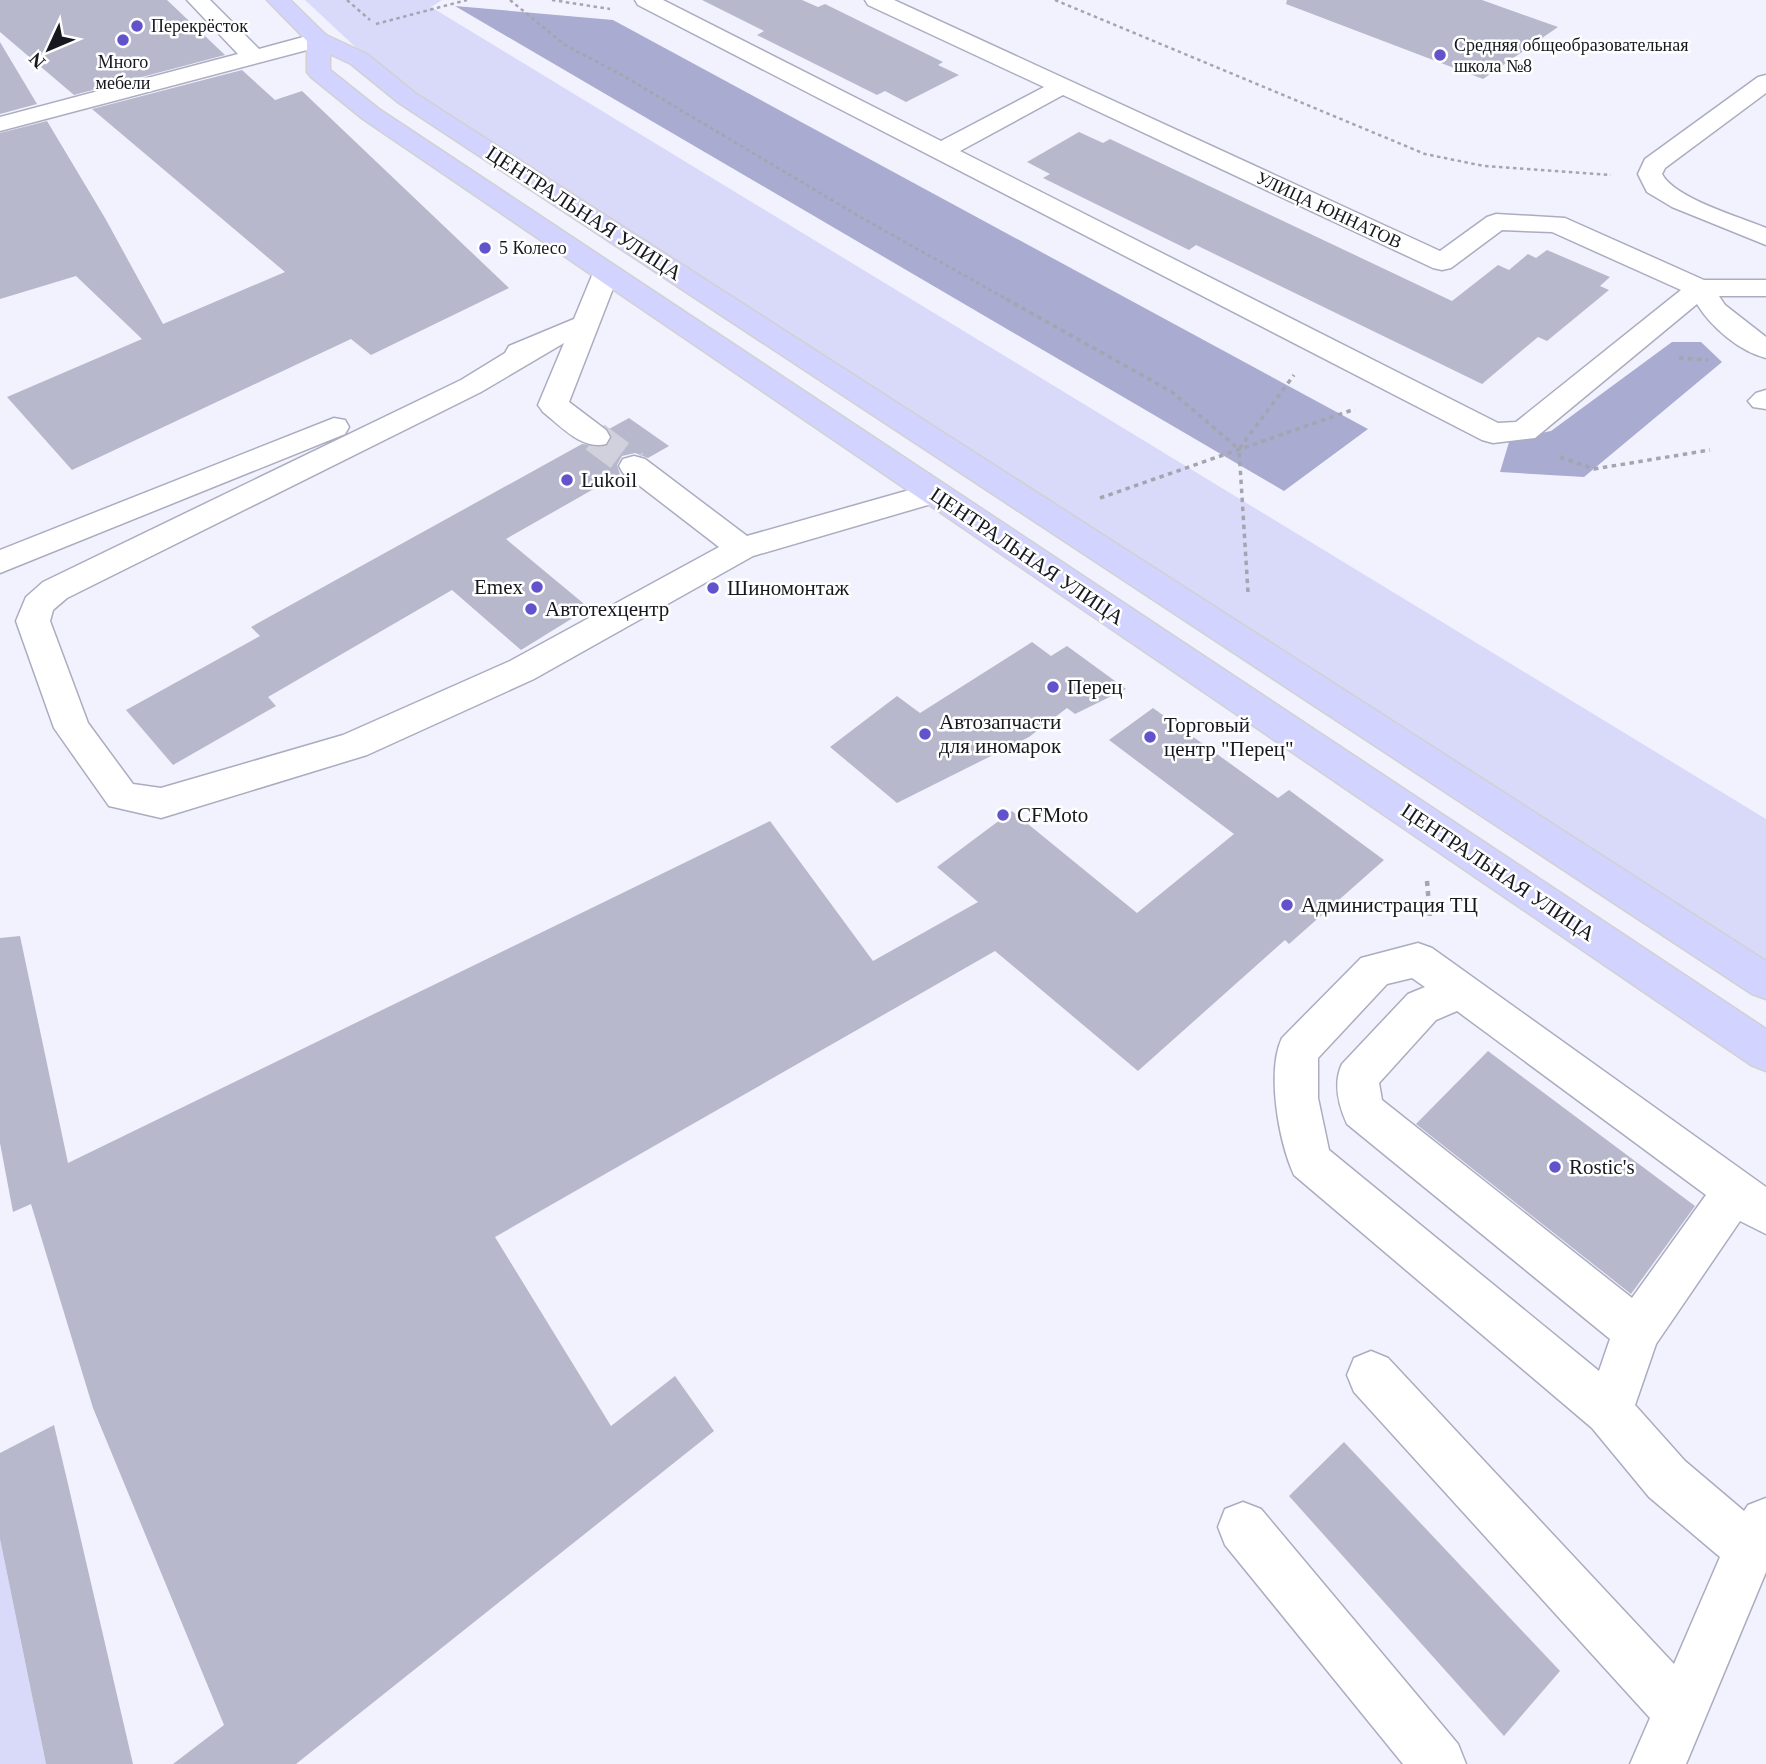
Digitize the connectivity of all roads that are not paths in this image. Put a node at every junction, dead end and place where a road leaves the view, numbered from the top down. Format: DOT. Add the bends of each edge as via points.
graph roads {
  1 [pos="198,0"];
  2 [pos="278,0"];
  3 [pos="646,0"];
  4 [pos="876,0"];
  5 [pos="318,40"];
  6 [pos="254,57"];
  7 [pos="1766,82"];
  8 [pos="1063,86"];
  9 [pos="0,124"];
  10 [pos="941,151"];
  11 [pos="1766,237"];
  12 [pos="606,273"];
  13 [pos="1700,288"];
  14 [pos="1766,288"];
  15 [pos="585,324"];
  16 [pos="542,343"];
  17 [pos="1766,349"];
  18 [pos="595,437"];
  19 [pos="634,466"];
  20 [pos="976,468"];
  21 [pos="934,493"];
  22 [pos="742,548"];
  23 [pos="0,562"];
  24 [pos="1447,982"];
  25 [pos="1766,982"];
  26 [pos="1766,1052"];
  27 [pos="1751,1202"];
  28 [pos="1637,1331"];
  29 [pos="1371,1375"];
  30 [pos="1609,1411"];
  31 [pos="1243,1527"];
  32 [pos="1758,1536"];
  33 [pos="1681,1712"];
  34 [pos="1437,1764"];
  35 [pos="1658,1764"];
  1 -- 6 [label="street"];
  2 -- 5 [label="main road, ЦЕНТРАЛЬНАЯ УЛИЦА"];
  3 -- 10 [label="street"];
  4 -- 8 [label="street, УЛИЦА ЮННАТОВ"];
  5 -- 6 [label="street"];
  5 -- 12 [label="main road, ЦЕНТРАЛЬНАЯ УЛИЦА" via="319,72 371,114"];
  5 -- 20 [label="main road, ЦЕНТРАЛЬНАЯ УЛИЦА" via="359,59 418,106"];
  6 -- 9 [label="street"];
  7 -- 11 [label="street" via="1654,164 1650,174 1656,187 1681,202"];
  8 -- 10 [label="street"];
  8 -- 13 [label="street, УЛИЦА ЮННАТОВ" via="1442,262 1496,222 1556,224"];
  10 -- 13 [label="street" via="1493,433 1524,431"];
  12 -- 15 [label="street"];
  12 -- 21 [label="main road, ЦЕНТРАЛЬНАЯ УЛИЦА"];
  13 -- 14 [label="street"];
  13 -- 17 [label="street" via="1714,311"];
  15 -- 16 [label="street"];
  15 -- 18 [label="street" via="553,405"];
  16 -- 22 [label="street" via="471,386 55,590 38,605 33,621 72,728 122,796 161,803 354,745 522,670"];
  16 -- 23 [label="street"];
  19 -- 22 [label="street"];
  20 -- 21 [label="main road"];
  20 -- 25 [label="main road, ЦЕНТРАЛЬНАЯ УЛИЦА"];
  21 -- 22 [label="street"];
  21 -- 26 [label="main road, ЦЕНТРАЛЬНАЯ УЛИЦА"];
  24 -- 27 [label="street"];
  24 -- 28 [label="street" via="1357,1077 1362,1110"];
  24 -- 30 [label="street" via="1418,960 1375,970 1297,1051 1297,1098 1309,1161"];
  27 -- 28 [label="street"];
  28 -- 30 [label="street"];
  29 -- 33 [label="street"];
  30 -- 32 [label="street" via="1667,1479"];
  31 -- 34 [label="street"];
  32 -- 33 [label="street"];
  33 -- 35 [label="street"];
}
